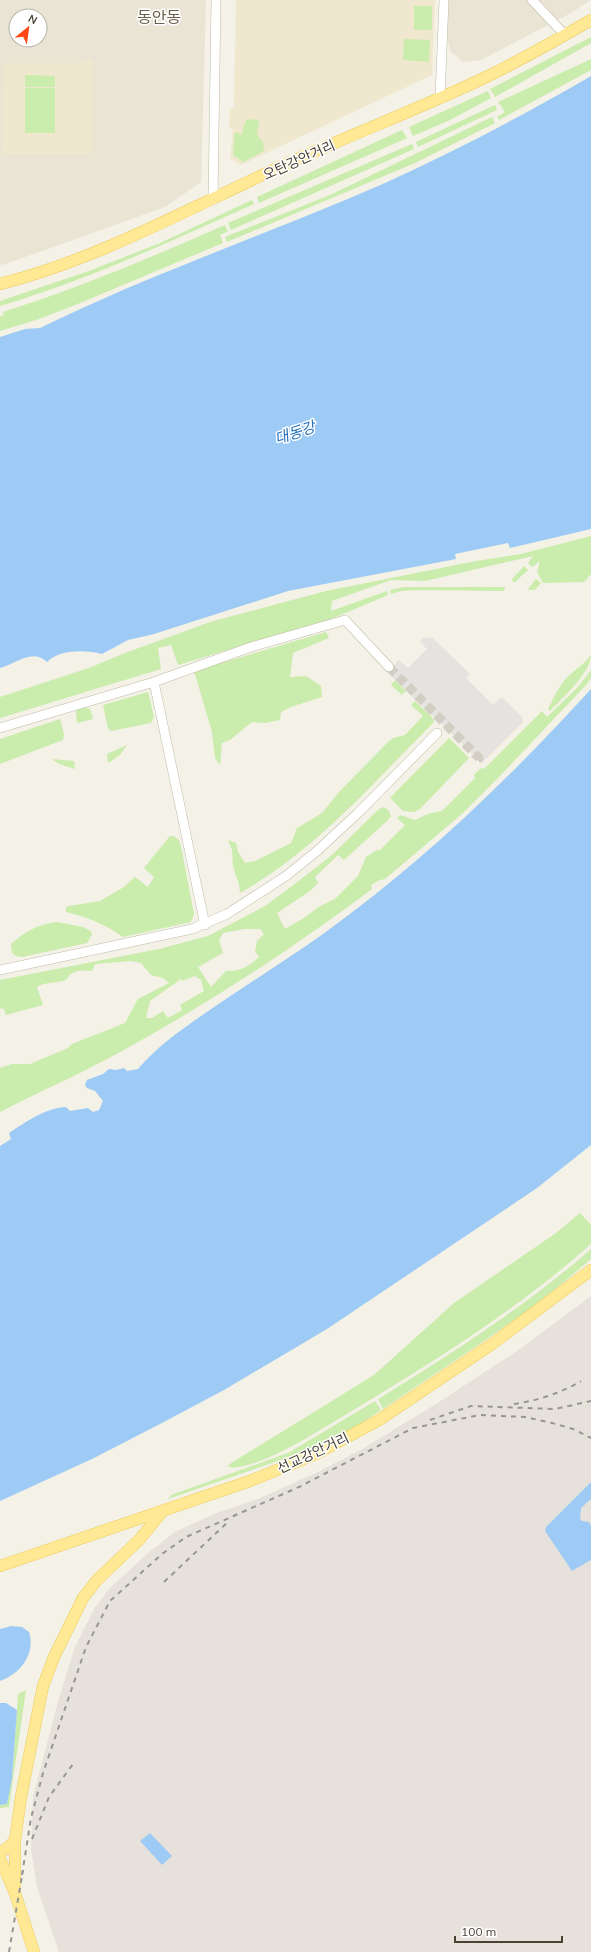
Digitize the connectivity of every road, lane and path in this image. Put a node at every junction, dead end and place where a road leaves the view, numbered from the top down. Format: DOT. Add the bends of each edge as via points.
graph roads {
  1 [pos="216,0"];
  2 [pos="444,0"];
  3 [pos="532,0"];
  4 [pos="591,20"];
  5 [pos="565,35"];
  6 [pos="440,98"];
  7 [pos="213,200"];
  8 [pos="0,284"];
  9 [pos="389,667"];
  10 [pos="154,682"];
  11 [pos="0,728"];
  12 [pos="437,733"];
  13 [pos="205,925"];
  14 [pos="0,970"];
  15 [pos="591,1270"];
  16 [pos="163,1511"];
  17 [pos="0,1566"];
  18 [pos="15,1840"];
  19 [pos="0,1852"];
  20 [pos="0,1859"];
  21 [pos="15,1893"];
  22 [pos="34,1952"];
  1 -- 7 [label="street"];
  2 -- 6 [label="street"];
  3 -- 5 [label="street"];
  4 -- 5 [label="main road, 오탄강안거리"];
  5 -- 6 [label="main road, 오탄강안거리"];
  6 -- 7 [label="main road, 오탄강안거리" via="282,166"];
  7 -- 8 [label="main road, 오탄강안거리" via="164,224 99,250 21,279"];
  9 -- 10 [label="street" via="345,620 251,647"];
  10 -- 11 [label="street"];
  10 -- 13 [label="street"];
  12 -- 13 [label="street" via="317,851 270,887"];
  13 -- 14 [label="street" via="192,930"];
  15 -- 16 [label="main road, 선교강안거리" via="492,1344 379,1420 316,1454 250,1481"];
  16 -- 17 [label="main road, 선교강안거리"];
  16 -- 18 [label="main road" via="83,1598 54,1657 41,1694"];
  18 -- 19 [label="main road"];
  18 -- 21 [label="main road"];
  20 -- 21 [label="main road"];
  21 -- 22 [label="main road"];
}
